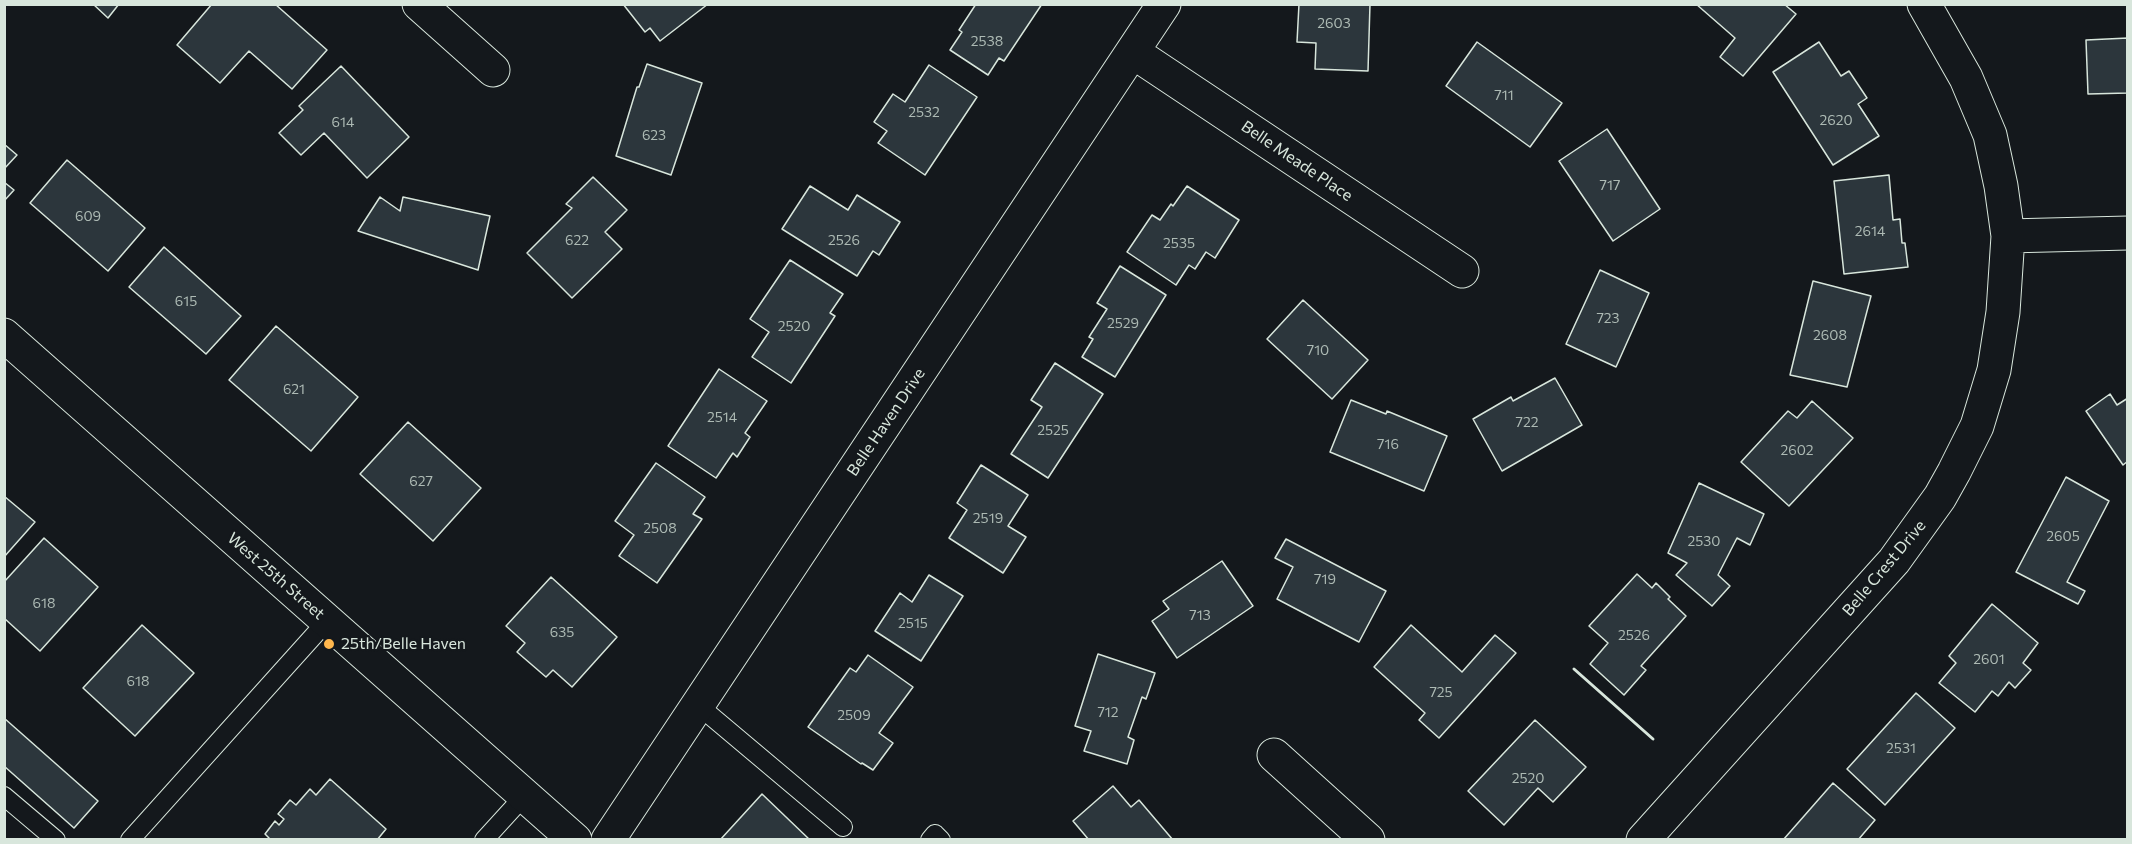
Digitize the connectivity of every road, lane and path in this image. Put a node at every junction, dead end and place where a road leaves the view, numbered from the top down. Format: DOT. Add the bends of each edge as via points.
graph roads {
  1 [pos="419,4"];
  2 [pos="1164,4"];
  3 [pos="1924,4"];
  4 [pos="1133,52"];
  5 [pos="493,70"];
  6 [pos="2127,233"];
  7 [pos="2008,236"];
  8 [pos="1462,271"];
  9 [pos="4,335"];
  10 [pos="327,621"];
  11 [pos="698,705"];
  12 [pos="1274,755"];
  13 [pos="525,795"];
  14 [pos="4,796"];
  15 [pos="843,828"];
  16 [pos="56,840"];
  17 [pos="130,840"];
  18 [pos="484,840"];
  19 [pos="575,840"];
  20 [pos="608,840"];
  21 [pos="930,840"];
  22 [pos="941,840"];
  23 [pos="1368,840"];
  24 [pos="1642,840"];
  1 -- 5 [label="street"];
  2 -- 4 [label="street, Belle Haven Drive"];
  3 -- 7 [label="street, Belle Crest Drive" via="1966,78 1990,135"];
  4 -- 8 [label="street, Belle Meade Place"];
  4 -- 11 [label="street, Belle Haven Drive"];
  6 -- 7 [label="street"];
  7 -- 24 [label="street, Belle Crest Drive" via="1994,370 1977,426 1940,496 1894,561"];
  9 -- 10 [label="street, West 25th Street"];
  10 -- 13 [label="street, West 25th Street"];
  10 -- 17 [label="lane"];
  11 -- 15 [label="lane"];
  11 -- 20 [label="street, Belle Haven Drive"];
  12 -- 23 [label="street"];
  13 -- 18 [label="lane"];
  13 -- 19 [label="street, West 25th Street"];
  14 -- 16 [label="lane"];
  21 -- 22 [label="lane" via="935,834"];
}
